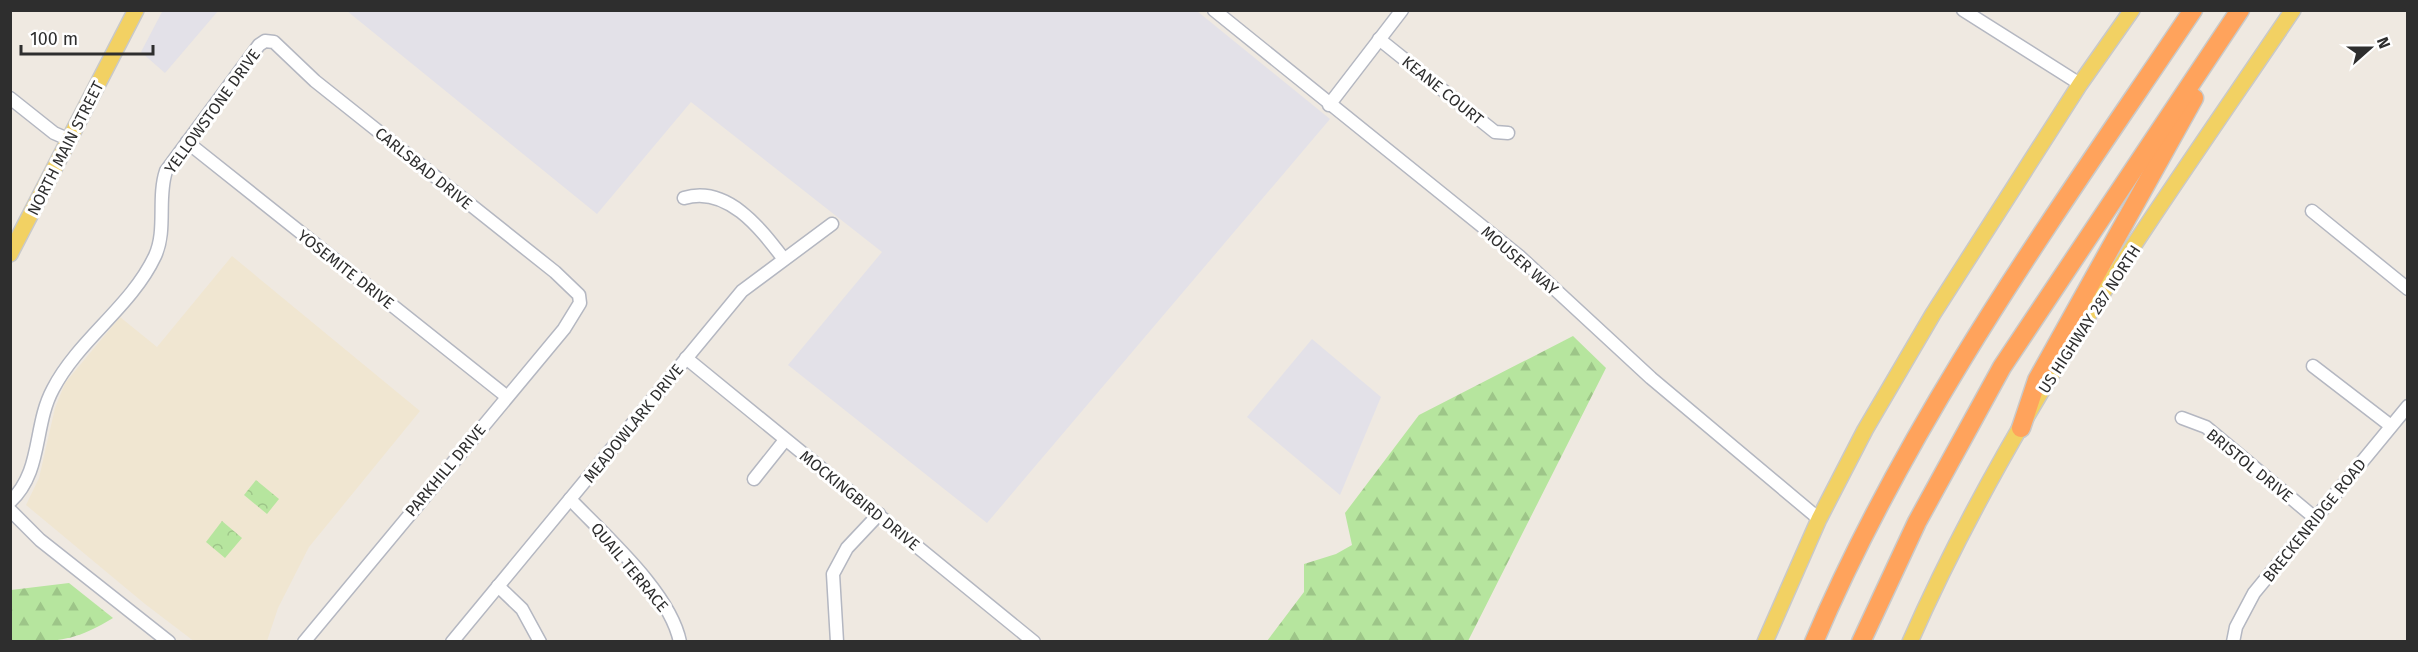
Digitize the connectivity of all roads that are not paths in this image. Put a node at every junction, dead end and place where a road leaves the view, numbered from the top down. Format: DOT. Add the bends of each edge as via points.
graph roads {
  1 [pos="136,10"];
  2 [pos="1214,10"];
  3 [pos="1402,10"];
  4 [pos="1963,10"];
  5 [pos="2132,10"];
  6 [pos="2193,10"];
  7 [pos="2240,10"];
  8 [pos="2248,10"];
  9 [pos="2292,10"];
  10 [pos="1379,39"];
  11 [pos="270,40"];
  12 [pos="2080,84"];
  13 [pos="10,98"];
  14 [pos="1329,105"];
  15 [pos="1508,133"];
  16 [pos="70,140"];
  17 [pos="187,142"];
  18 [pos="684,198"];
  19 [pos="2312,211"];
  20 [pos="832,224"];
  21 [pos="10,254"];
  22 [pos="783,258"];
  23 [pos="2408,289"];
  24 [pos="579,295"];
  25 [pos="686,358"];
  26 [pos="2313,366"];
  27 [pos="506,396"];
  28 [pos="2408,406"];
  29 [pos="2182,418"];
  30 [pos="2391,426"];
  31 [pos="2020,428"];
  32 [pos="785,440"];
  33 [pos="754,479"];
  34 [pos="570,499"];
  35 [pos="10,502"];
  36 [pos="10,510"];
  37 [pos="879,514"];
  38 [pos="2315,518"];
  39 [pos="1819,519"];
  40 [pos="498,586"];
  41 [pos="160,640"];
  42 [pos="304,642"];
  43 [pos="452,642"];
  44 [pos="540,642"];
  45 [pos="680,642"];
  46 [pos="837,642"];
  47 [pos="1034,642"];
  48 [pos="1765,642"];
  49 [pos="1814,642"];
  50 [pos="1861,642"];
  51 [pos="1910,642"];
  52 [pos="2233,642"];
  1 -- 16 [label="main road, NORTH MAIN STREET"];
  2 -- 14 [label="street, MOUSER WAY"];
  3 -- 10 [label="street"];
  4 -- 12 [label="street"];
  5 -- 12 [label="main road"];
  6 -- 49 [label="highway" via="1960,359 1861,538"];
  7 -- 50 [label="highway" via="2002,367 1917,522"];
  8 -- 31 [label="highway" via="2162,153 2042,370"];
  9 -- 31 [label="main road, US HIGHWAY 287 NORTH" via="2064,354"];
  10 -- 14 [label="street"];
  10 -- 15 [label="street, KEANE COURT" via="1495,132"];
  11 -- 17 [label="street, YELLOWSTONE DRIVE" via="259,45"];
  11 -- 24 [label="street, CARLSBAD DRIVE"];
  12 -- 39 [label="main road" via="1933,314 1865,430"];
  13 -- 16 [label="street" via="54,133"];
  14 -- 39 [label="street, MOUSER WAY" via="1519,256 1651,378"];
  16 -- 21 [label="main road, NORTH MAIN STREET"];
  17 -- 27 [label="street, YOSEMITE DRIVE"];
  17 -- 35 [label="street, YELLOWSTONE DRIVE" via="162,183 160,238 146,274 63,370 44,412 29,478"];
  18 -- 22 [label="street" via="706,194 726,202 753,223"];
  19 -- 23 [label="street"];
  20 -- 22 [label="street, MEADOWLARK DRIVE"];
  22 -- 25 [label="street, MEADOWLARK DRIVE" via="742,291"];
  24 -- 27 [label="street, PARKHILL DRIVE" via="580,303 564,329"];
  25 -- 32 [label="street, MOCKINGBIRD DRIVE"];
  25 -- 34 [label="street, MEADOWLARK DRIVE"];
  26 -- 30 [label="street"];
  27 -- 42 [label="street, PARKHILL DRIVE"];
  28 -- 30 [label="street, BRECKENRIDGE ROAD"];
  29 -- 38 [label="street, BRISTOL DRIVE" via="2206,427"];
  30 -- 38 [label="street, BRECKENRIDGE ROAD"];
  31 -- 51 [label="main road, US HIGHWAY 287 NORTH" via="1957,544"];
  32 -- 33 [label="street"];
  32 -- 37 [label="street, MOCKINGBIRD DRIVE"];
  34 -- 40 [label="street, MEADOWLARK DRIVE"];
  34 -- 45 [label="street, QUAIL TERRACE" via="665,604"];
  36 -- 41 [label="street" via="40,540"];
  37 -- 46 [label="street" via="847,548 833,574"];
  37 -- 47 [label="street, MOCKINGBIRD DRIVE"];
  38 -- 52 [label="street, BRECKENRIDGE ROAD" via="2254,593 2236,627"];
  39 -- 48 [label="main road"];
  40 -- 43 [label="street, MEADOWLARK DRIVE"];
  40 -- 44 [label="street" via="522,609"];
}
